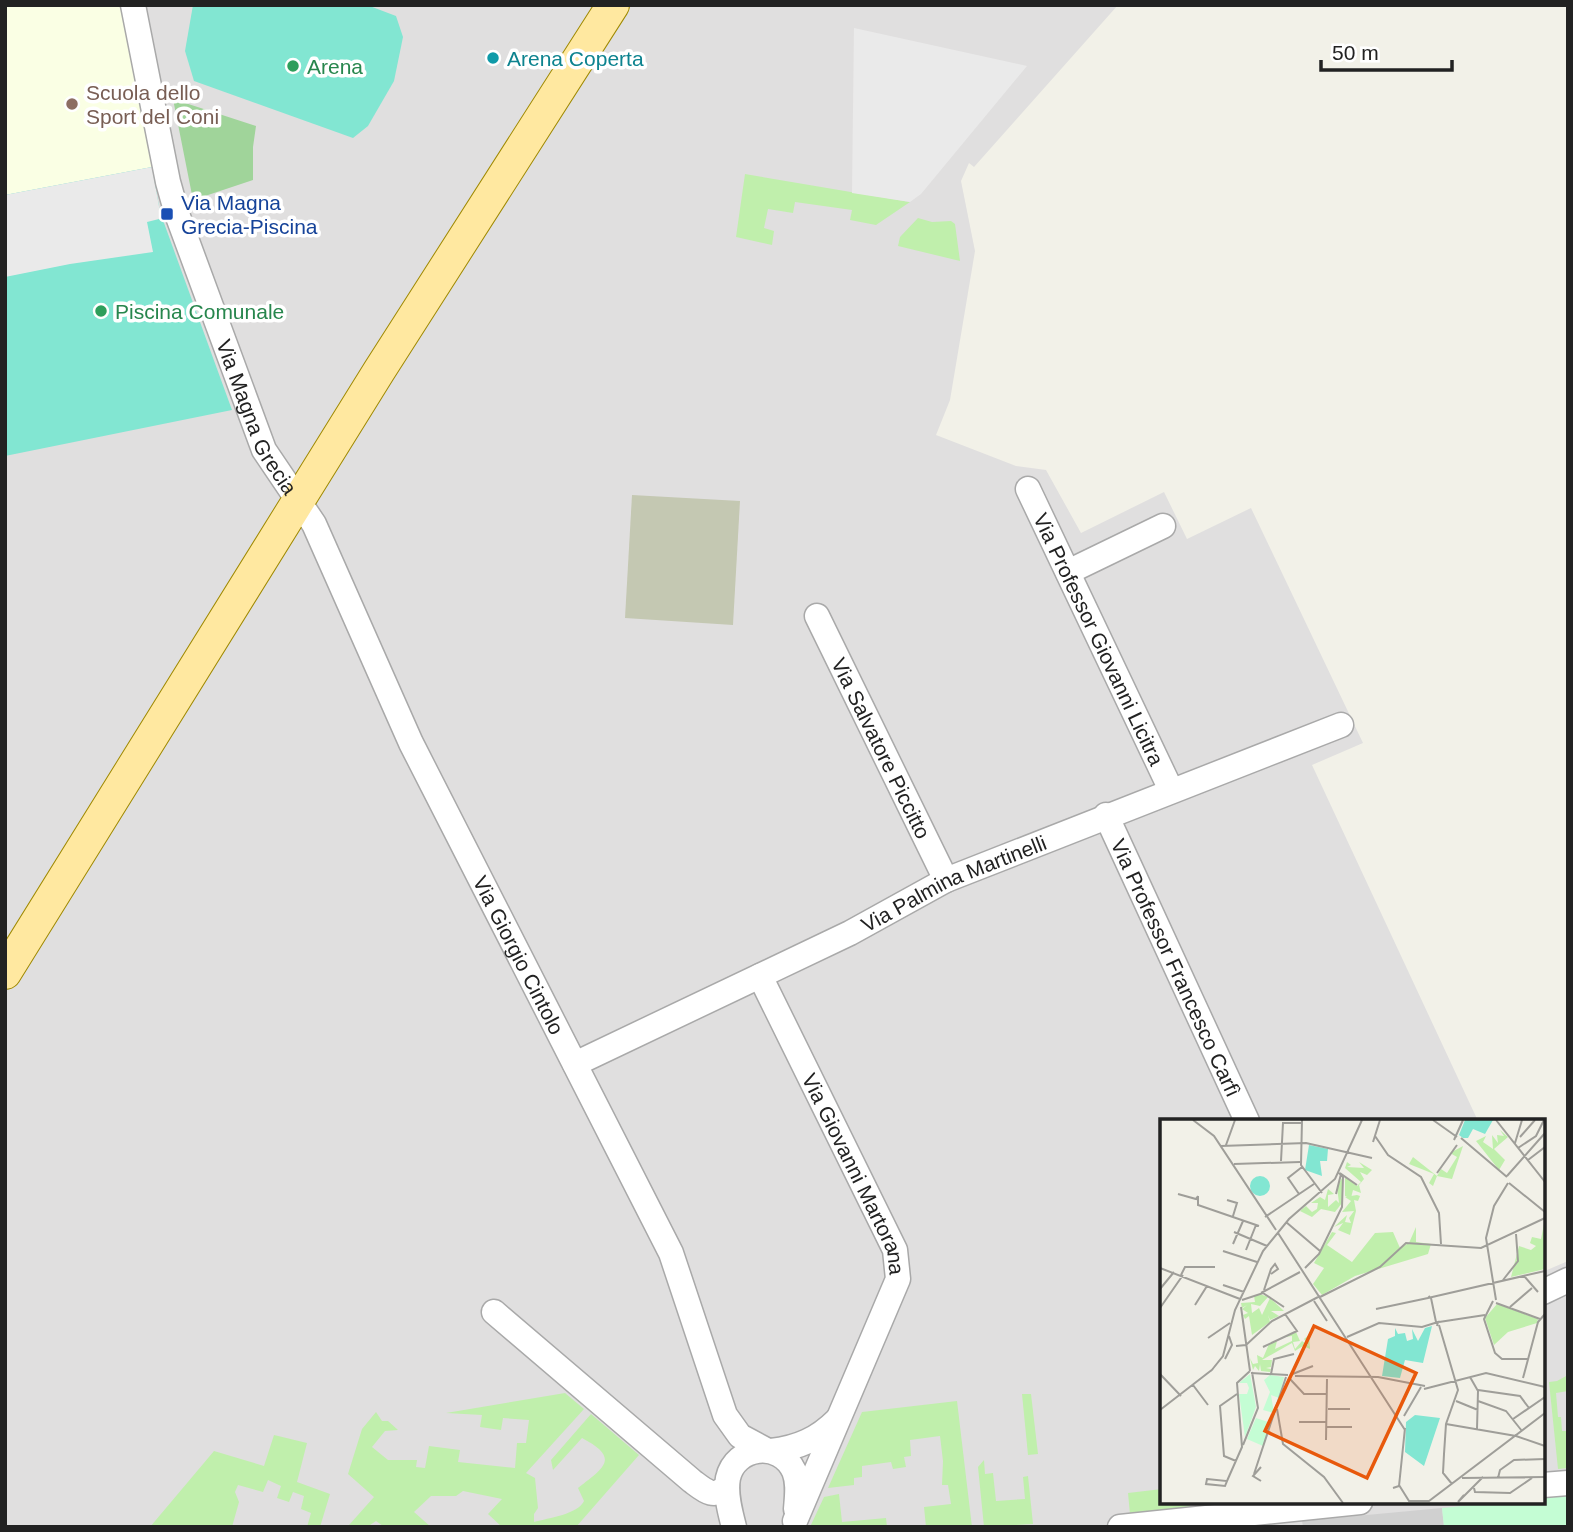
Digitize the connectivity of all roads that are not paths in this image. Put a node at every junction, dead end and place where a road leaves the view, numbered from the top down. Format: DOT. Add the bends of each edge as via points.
graph roads {
  1 [pos="133,5"];
  2 [pos="596,5"];
  3 [pos="612,5"];
  4 [pos="580,55"];
  5 [pos="1028,489"];
  6 [pos="299,503"];
  7 [pos="1163,526"];
  8 [pos="1068,572"];
  9 [pos="817,615"];
  10 [pos="1340,725"];
  11 [pos="1171,790"];
  12 [pos="1106,815"];
  13 [pos="946,880"];
  14 [pos="5,973"];
  15 [pos="760,976"];
  16 [pos="575,1065"];
  17 [pos="1246,1119"];
  18 [pos="1568,1280"];
  19 [pos="1545,1291"];
  20 [pos="494,1312"];
  21 [pos="726,1415"];
  22 [pos="840,1417"];
  23 [pos="768,1451"];
  24 [pos="692,1481"];
  25 [pos="727,1483"];
  26 [pos="1568,1483"];
  27 [pos="1545,1485"];
  28 [pos="1322,1504"];
  29 [pos="1245,1508"];
  30 [pos="795,1524"];
  31 [pos="728,1527"];
  32 [pos="734,1527"];
  33 [pos="1120,1527"];
  1 -- 6 [label="street, Via Magna Grecia" via="177,214 264,450"];
  2 -- 4 [label="main road"];
  3 -- 4 [label="main road"];
  4 -- 6 [label="main road"];
  5 -- 8 [label="street, Via Professor Giovanni Licitra"];
  6 -- 14 [label="main road"];
  6 -- 16 [label="street, Via Giorgio Cintolo" via="314,524 411,743"];
  7 -- 8 [label="street"];
  8 -- 11 [label="street, Via Professor Giovanni Licitra"];
  9 -- 13 [label="street, Via Salvatore Piccitto"];
  10 -- 11 [label="street, Via Palmina Martinelli"];
  11 -- 12 [label="street, Via Palmina Martinelli"];
  12 -- 13 [label="street, Via Palmina Martinelli"];
  12 -- 17 [label="street, Via Professor Francesco Carfì"];
  13 -- 15 [label="street, Via Palmina Martinelli"];
  15 -- 16 [label="street, Via Palmina Martinelli"];
  15 -- 22 [label="street, Via Giovanni Martorana" via="895,1250 898,1279"];
  16 -- 21 [label="street, Via Giorgio Cintolo" via="671,1254"];
  18 -- 19 [label="street"];
  20 -- 24 [label="street"];
  21 -- 23 [label="street, Via Giorgio Cintolo" via="740,1436"];
  21 -- 25 [label="street, Via Giorgio Cintolo"];
  22 -- 23 [label="street" via="816,1438"];
  22 -- 30 [label="street, Via Giovanni Martorana"];
  23 -- 25 [label="street" via="742,1456"];
  23 -- 30 [label="street, Via Giorgio Cintolo" via="788,1461 793,1469 798,1488"];
  24 -- 25 [label="street" via="712,1493 722,1491"];
  24 -- 31 [label="street"];
  25 -- 32 [label="street, Via Giorgio Cintolo"];
  26 -- 27 [label="street"];
  28 -- 29 [label="street"];
  29 -- 33 [label="street"];
}
